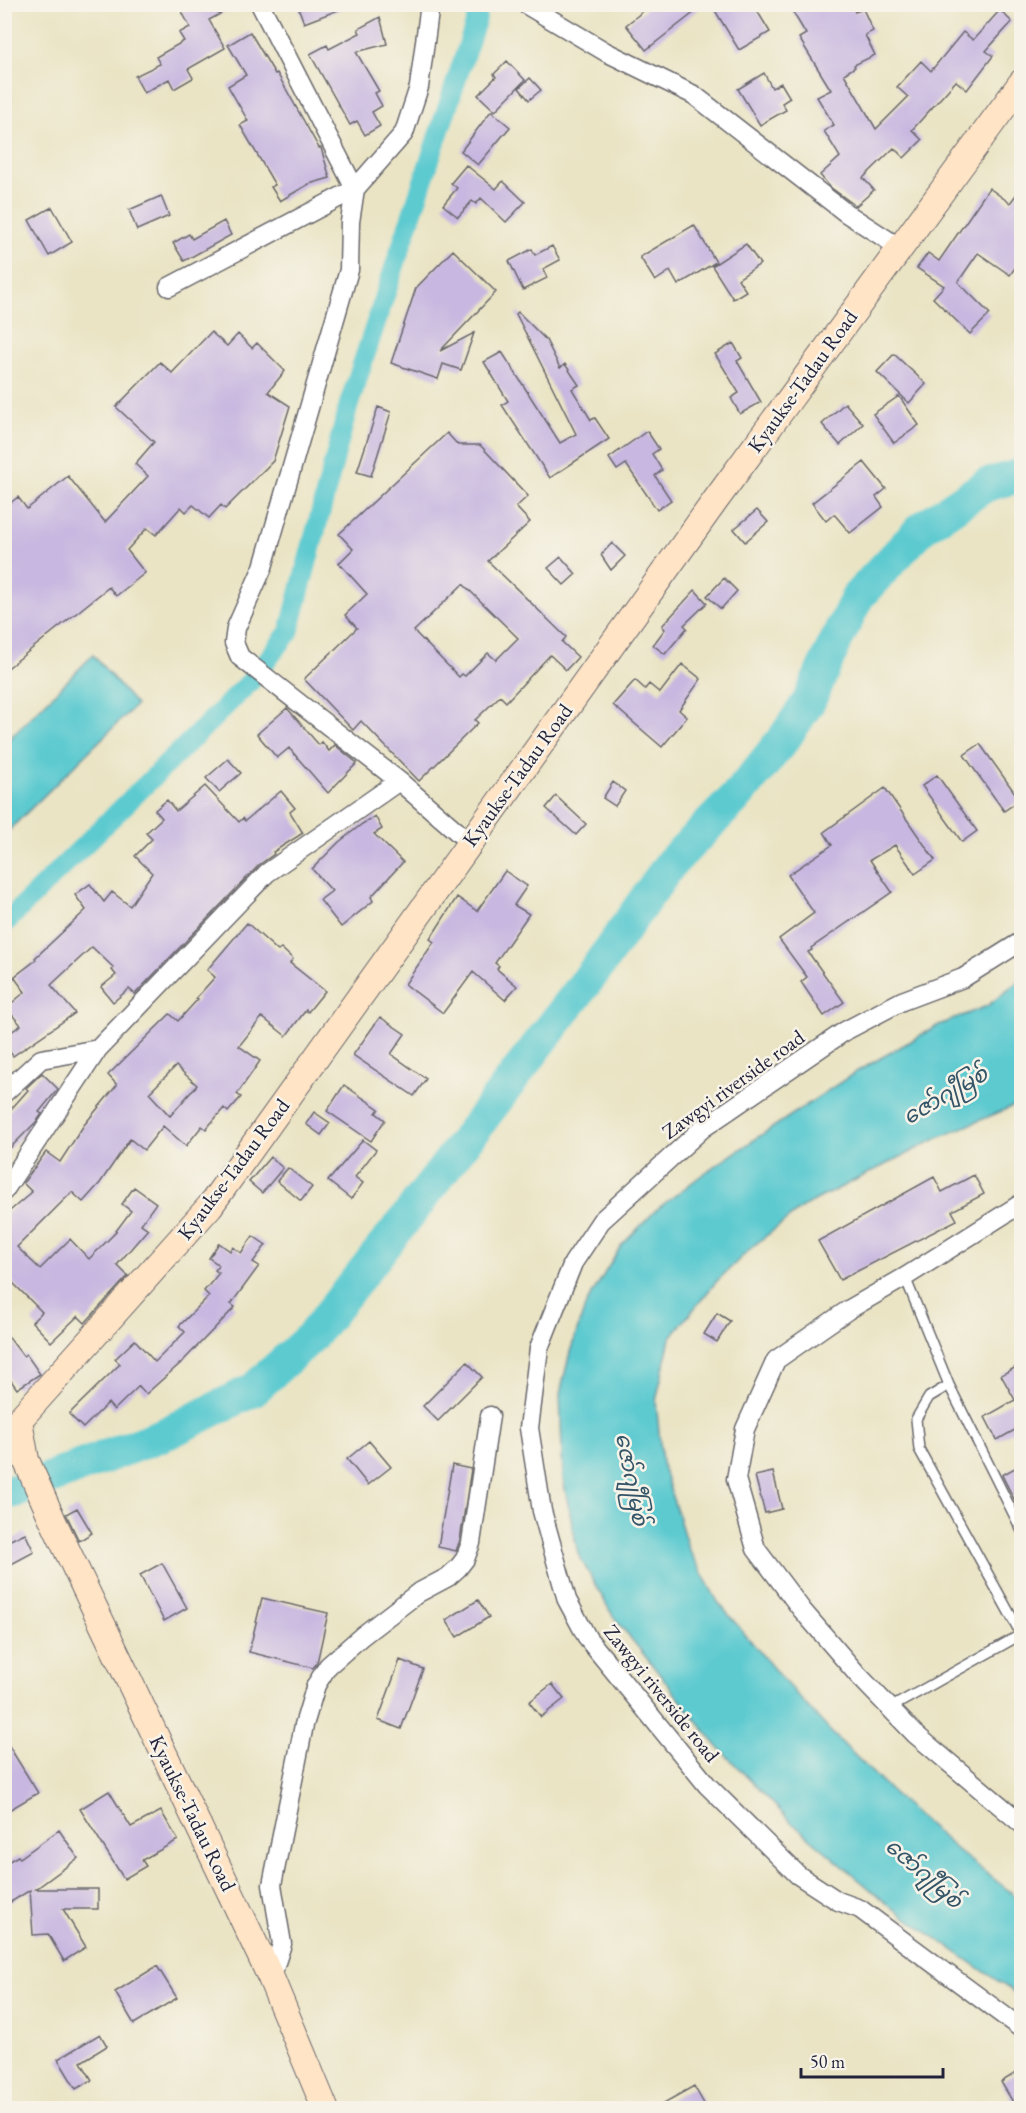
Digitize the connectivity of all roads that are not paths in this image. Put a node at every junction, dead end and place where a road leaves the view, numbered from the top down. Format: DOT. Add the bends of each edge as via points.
graph roads {
  1 [pos="260,4"];
  2 [pos="430,4"];
  3 [pos="525,4"];
  4 [pos="1022,82"];
  5 [pos="355,189"];
  6 [pos="900,248"];
  7 [pos="169,287"];
  8 [pos="399,781"];
  9 [pos="469,842"];
  10 [pos="1022,940"];
  11 [pos="98,1049"];
  12 [pos="4,1093"];
  13 [pos="4,1191"];
  14 [pos="1022,1203"];
  15 [pos="905,1277"];
  16 [pos="949,1385"];
  17 [pos="490,1416"];
  18 [pos="12,1423"];
  19 [pos="1022,1531"];
  20 [pos="1021,1634"];
  21 [pos="890,1708"];
  22 [pos="1022,1824"];
  23 [pos="272,1978"];
  24 [pos="1022,2029"];
  25 [pos="325,2109"];
  1 -- 5 [label="street"];
  2 -- 5 [label="street" via="419,87 404,133"];
  3 -- 6 [label="street" via="606,52 694,95 846,213"];
  4 -- 6 [label="main road, Kyaukse-Tadau Road"];
  5 -- 7 [label="street"];
  5 -- 8 [label="street" via="348,270 332,332 263,567 236,628 234,643 240,657"];
  6 -- 9 [label="main road, Kyaukse-Tadau Road"];
  8 -- 9 [label="street"];
  8 -- 11 [label="street" via="267,873"];
  9 -- 18 [label="main road, Kyaukse-Tadau Road" via="210,1206"];
  10 -- 24 [label="street, Zawgyi riverside road" via="963,978 902,1001 845,1031 703,1128 601,1221 573,1263 539,1348 529,1428 542,1511 567,1600 588,1639 623,1684 707,1785 798,1875 838,1901 860,1909"];
  11 -- 12 [label="street" via="41,1059"];
  11 -- 13 [label="street"];
  14 -- 15 [label="street"];
  15 -- 16 [label="lane"];
  15 -- 21 [label="street" via="848,1310 776,1360 745,1429 736,1479 756,1549 802,1610"];
  16 -- 19 [label="lane"];
  16 -- 20 [label="lane" via="929,1397 916,1419 919,1449"];
  17 -- 23 [label="street" via="471,1543 465,1559 448,1577 418,1593 362,1636 328,1666 316,1685 304,1725 272,1885 282,1944"];
  18 -- 23 [label="main road, Kyaukse-Tadau Road" via="53,1521"];
  20 -- 21 [label="lane"];
  21 -- 22 [label="street" via="915,1734"];
  23 -- 25 [label="main road, Kyaukse-Tadau Road"];
}
